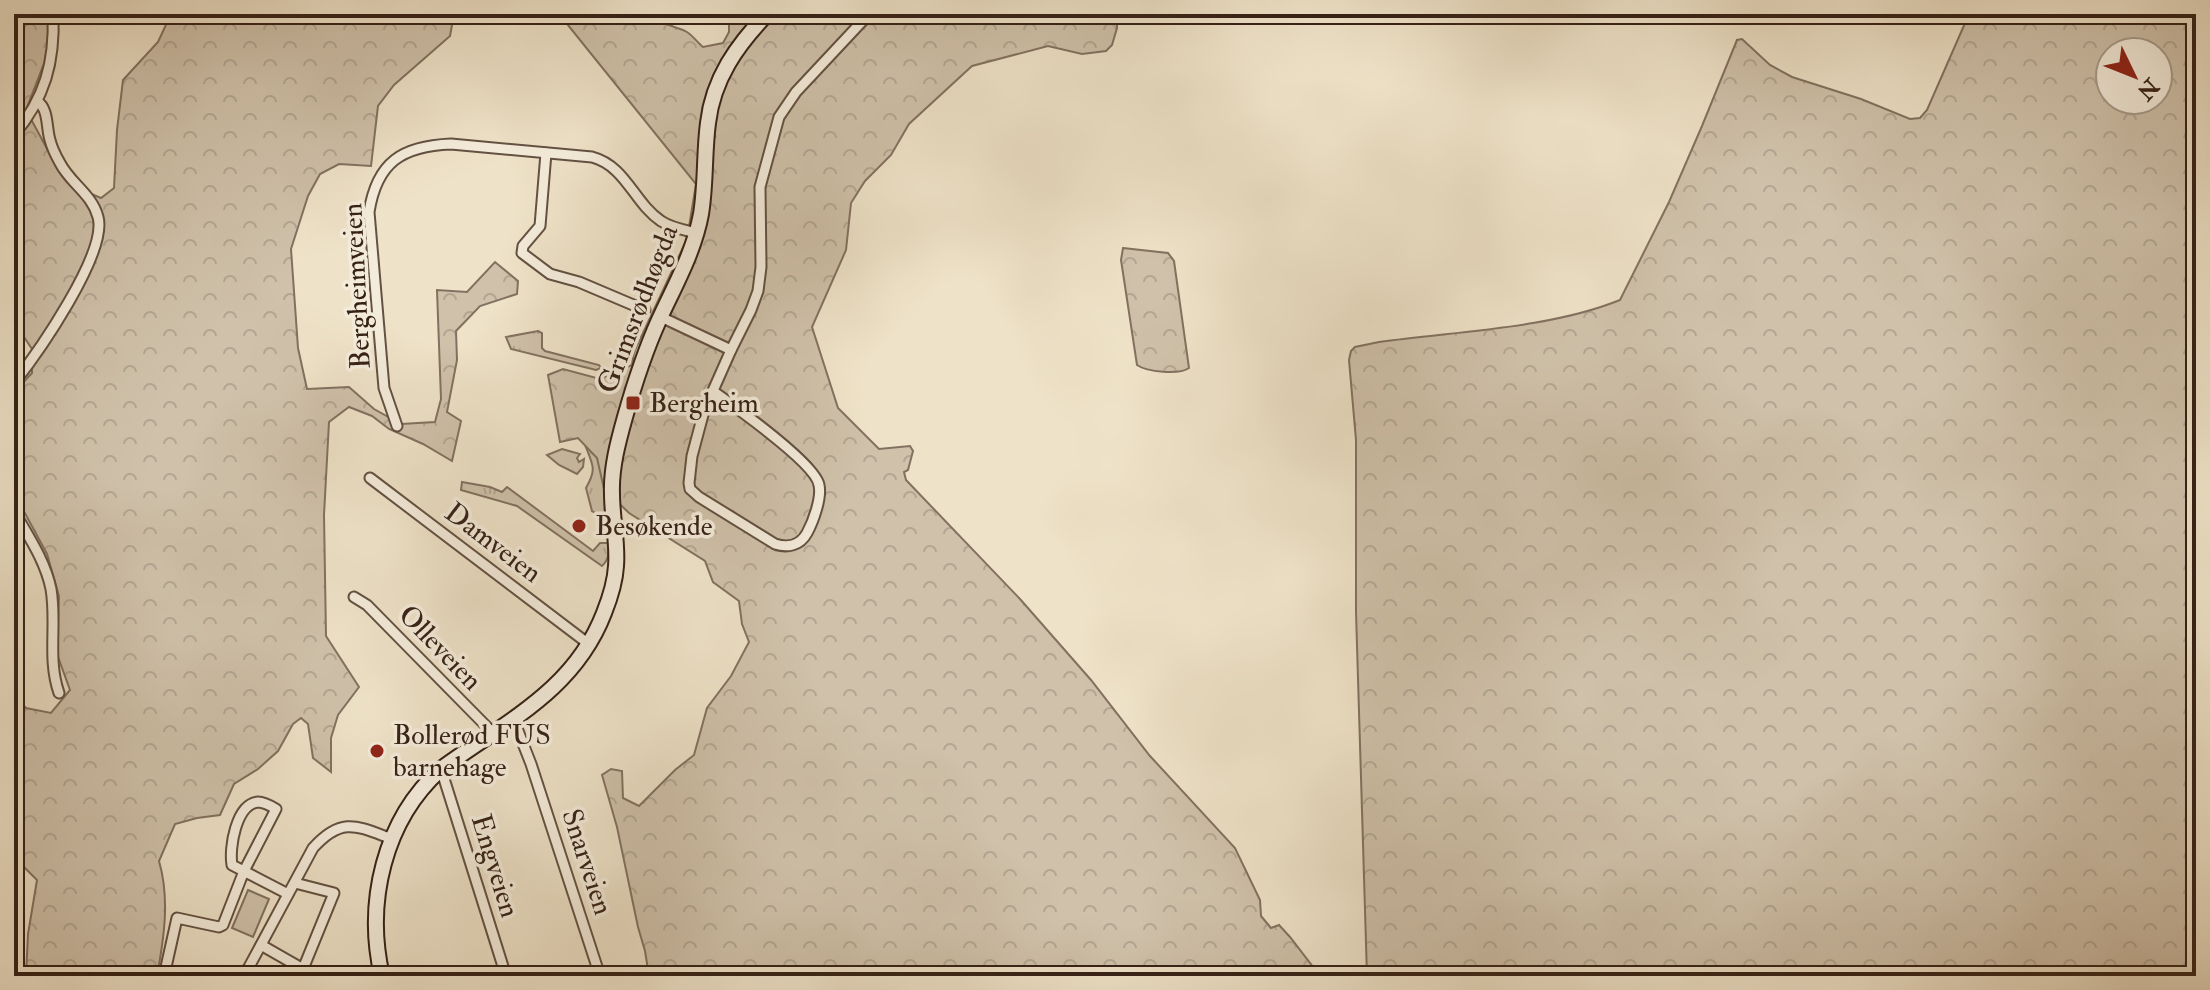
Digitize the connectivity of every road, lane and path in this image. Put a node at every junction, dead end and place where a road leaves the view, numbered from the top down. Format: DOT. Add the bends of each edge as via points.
graph roads {
  1 [pos="53,14"];
  2 [pos="767,14"];
  3 [pos="869,14"];
  4 [pos="37,101"];
  5 [pos="14,135"];
  6 [pos="546,153"];
  7 [pos="697,233"];
  8 [pos="645,310"];
  9 [pos="661,317"];
  10 [pos="731,350"];
  11 [pos="14,383"];
  12 [pos="713,391"];
  13 [pos="397,426"];
  14 [pos="370,478"];
  15 [pos="14,511"];
  16 [pos="354,597"];
  17 [pos="590,645"];
  18 [pos="59,693"];
  19 [pos="513,718"];
  20 [pos="492,732"];
  21 [pos="441,769"];
  22 [pos="392,839"];
  23 [pos="244,871"];
  24 [pos="295,883"];
  25 [pos="288,894"];
  26 [pos="261,945"];
  27 [pos="302,972"];
  28 [pos="164,976"];
  29 [pos="242,976"];
  30 [pos="382,976"];
  31 [pos="506,976"];
  32 [pos="600,976"];
  1 -- 4 [label="street" via="51,65"];
  2 -- 7 [label="main road, Grimsrødhøgda" via="739,45 716,88"];
  3 -- 10 [label="street" via="781,112 760,187 758,291"];
  4 -- 5 [label="street"];
  4 -- 11 [label="street" via="61,165 94,206 99,232 82,278 55,326"];
  6 -- 7 [label="street, Bergheimveien" via="600,159 663,223"];
  6 -- 8 [label="street" via="540,226 522,253 550,274"];
  6 -- 13 [label="street, Bergheimveien" via="434,144 399,157 375,186 370,223 384,388"];
  7 -- 9 [label="main road, Grimsrødhøgda"];
  9 -- 10 [label="street"];
  9 -- 17 [label="main road, Grimsrødhøgda" via="617,445 612,481 615,579"];
  10 -- 12 [label="street"];
  12 -- 12 [label="street" via="816,477 817,503 807,533 795,545 775,544 690,489 694,444"];
  14 -- 17 [label="street, Damveien"];
  15 -- 18 [label="street" via="41,558 50,587"];
  16 -- 20 [label="street, Olleveien"];
  17 -- 19 [label="main road, Grimsrødhøgda" via="554,688"];
  19 -- 20 [label="main road, Grimsrødhøgda"];
  19 -- 32 [label="street, Snarveien"];
  20 -- 21 [label="main road, Grimsrødhøgda"];
  21 -- 22 [label="main road, Grimsrødhøgda" via="415,797"];
  21 -- 31 [label="street, Engveien"];
  22 -- 24 [label="street" via="360,827 335,829 313,848"];
  22 -- 30 [label="main road, Grimsrødhøgda" via="374,919"];
  23 -- 23 [label="street" via="231,863 236,829 242,812 260,802 276,809"];
  23 -- 25 [label="street"];
  23 -- 28 [label="street" via="222,927 177,918"];
  24 -- 25 [label="street"];
  24 -- 27 [label="street" via="334,893"];
  25 -- 26 [label="street"];
  26 -- 27 [label="street"];
  26 -- 29 [label="street"];
}
